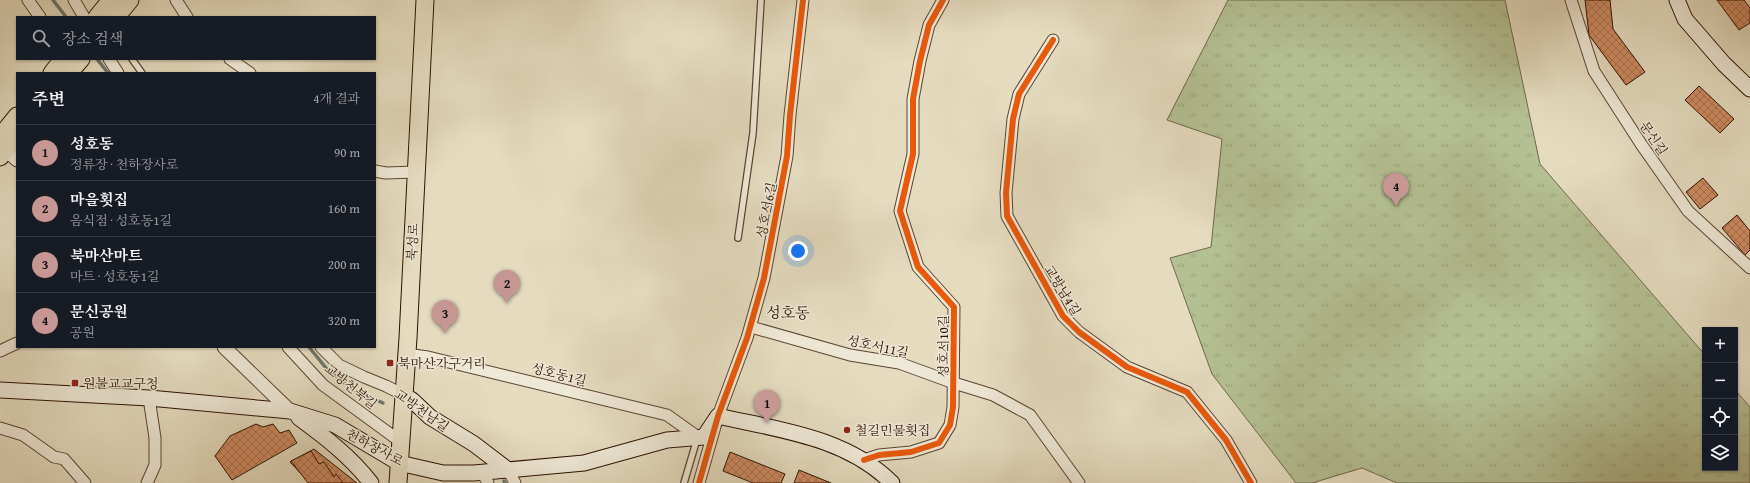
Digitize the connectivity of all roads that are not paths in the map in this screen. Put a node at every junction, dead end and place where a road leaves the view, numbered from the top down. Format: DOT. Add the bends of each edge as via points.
graph roads {
  1 [pos="28,0"];
  2 [pos="74,0"];
  3 [pos="111,0"];
  4 [pos="130,0"];
  5 [pos="176,0"];
  6 [pos="426,0"];
  7 [pos="761,0"];
  8 [pos="803,0"];
  9 [pos="942,0"];
  10 [pos="1571,0"];
  11 [pos="1677,0"];
  12 [pos="39,16"];
  13 [pos="83,16"];
  14 [pos="98,16"];
  15 [pos="117,16"];
  16 [pos="186,16"];
  17 [pos="1053,40"];
  18 [pos="62,60"];
  19 [pos="63,60"];
  20 [pos="80,60"];
  21 [pos="110,60"];
  22 [pos="133,60"];
  23 [pos="231,60"];
  24 [pos="53,72"];
  25 [pos="69,72"];
  26 [pos="70,72"];
  27 [pos="117,72"];
  28 [pos="141,72"];
  29 [pos="249,72"];
  30 [pos="1750,89"];
  31 [pos="16,119"];
  32 [pos="16,137"];
  33 [pos="4,150"];
  34 [pos="376,172"];
  35 [pos="416,172"];
  36 [pos="738,238"];
  37 [pos="1750,268"];
  38 [pos="750,327"];
  39 [pos="16,343"];
  40 [pos="225,348"];
  41 [pos="289,348"];
  42 [pos="322,348"];
  43 [pos="0,351"];
  44 [pos="406,354"];
  45 [pos="954,383"];
  46 [pos="0,390"];
  47 [pos="404,395"];
  48 [pos="149,398"];
  49 [pos="290,411"];
  50 [pos="718,416"];
  51 [pos="0,428"];
  52 [pos="698,437"];
  53 [pos="401,442"];
  54 [pos="864,460"];
  55 [pos="399,463"];
  56 [pos="481,476"];
  57 [pos="511,477"];
  58 [pos="85,483"];
  59 [pos="148,483"];
  60 [pos="371,483"];
  61 [pos="398,483"];
  62 [pos="431,483"];
  63 [pos="684,483"];
  64 [pos="699,483"];
  65 [pos="892,483"];
  66 [pos="1079,483"];
  67 [pos="1251,483"];
  1 -- 12 [label="street"];
  2 -- 13 [label="street"];
  3 -- 14 [label="main road"];
  4 -- 15 [label="main road"];
  5 -- 16 [label="street"];
  6 -- 35 [label="main road, 북성로"];
  7 -- 36 [label="lane" via="753,133"];
  8 -- 38 [label="street, 성호서6길" via="787,156 764,278"];
  9 -- 45 [label="street, 성호서10길" via="929,25 920,61 913,99 913,154 900,211 918,267 954,307"];
  10 -- 37 [label="street, 문신길" via="1594,71 1641,144 1688,211"];
  11 -- 30 [label="main road" via="1685,19 1724,64"];
  17 -- 67 [label="street, 교방남4길" via="1019,94 1013,119 1006,186 1007,216 1063,316 1079,332 1127,367 1187,392 1226,440"];
  18 -- 24 [label="main road"];
  19 -- 25 [label="street"];
  20 -- 26 [label="main road"];
  21 -- 27 [label="street"];
  22 -- 28 [label="lane"];
  23 -- 29 [label="street"];
  31 -- 33 [label="main road"];
  32 -- 33 [label="main road"];
  34 -- 35 [label="street"];
  35 -- 44 [label="main road, 북성로"];
  38 -- 45 [label="street, 성호서11길" via="850,355 899,363"];
  38 -- 50 [label="street, 성호서6길"];
  39 -- 43 [label="street"];
  40 -- 49 [label="street"];
  41 -- 53 [label="street, 교방천북길" via="323,385"];
  42 -- 47 [label="street, 교방천남길" via="340,365"];
  44 -- 47 [label="main road, 북성로"];
  44 -- 52 [label="street, 성호동1길" via="428,357 667,416"];
  45 -- 54 [label="street, 성호서10길" via="950,425 939,443 911,452 879,455"];
  45 -- 66 [label="street, 성호서11길" via="993,395 1030,415"];
  46 -- 48 [label="main road, 천하장사로"];
  47 -- 53 [label="main road, 북성로"];
  47 -- 57 [label="main road, 교방천남길" via="430,416 474,444"];
  48 -- 49 [label="main road, 천하장사로"];
  48 -- 59 [label="street" via="155,438 154,465"];
  49 -- 55 [label="main road, 천하장사로" via="335,425"];
  49 -- 60 [label="main road" via="326,438"];
  50 -- 52 [label="main road" via="704,437"];
  50 -- 54 [label="main road" via="818,439"];
  50 -- 64 [label="street, 성호서6길"];
  51 -- 58 [label="street" via="23,435 54,457 64,459"];
  52 -- 57 [label="main road, 천하장사로" via="667,440 584,463"];
  52 -- 63 [label="lane"];
  53 -- 55 [label="main road, 북성로"];
  54 -- 65 [label="main road"];
  55 -- 56 [label="main road, 천하장사로" via="443,473"];
  55 -- 61 [label="main road, 북성로"];
  56 -- 57 [label="main road, 천하장사로"];
  56 -- 62 [label="main road"];
}
